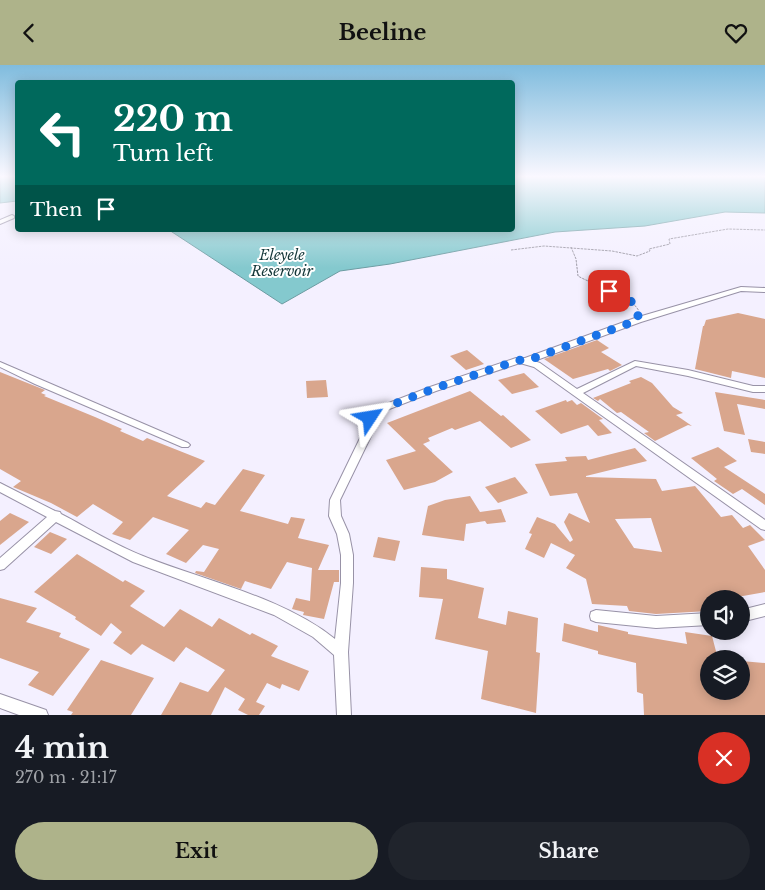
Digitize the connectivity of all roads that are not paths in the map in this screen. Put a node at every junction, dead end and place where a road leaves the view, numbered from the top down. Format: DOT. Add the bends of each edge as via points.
graph roads {
  1 [pos="12,217"];
  2 [pos="0,222"];
  3 [pos="765,290"];
  4 [pos="526,361"];
  5 [pos="0,363"];
  6 [pos="765,389"];
  7 [pos="577,393"];
  8 [pos="185,445"];
  9 [pos="0,487"];
  10 [pos="56,515"];
  11 [pos="765,526"];
  12 [pos="0,565"];
  13 [pos="765,610"];
  14 [pos="750,614"];
  15 [pos="596,617"];
  16 [pos="700,620"];
  17 [pos="341,652"];
  18 [pos="0,701"];
  19 [pos="41,715"];
  20 [pos="344,715"];
  1 -- 2 [label="street"];
  3 -- 4 [label="street" via="753,288 730,292 638,320"];
  4 -- 7 [label="street"];
  4 -- 17 [label="street" via="519,360 433,389 376,411 370,418 368,432 335,500 335,516 347,555"];
  5 -- 8 [label="street"];
  6 -- 7 [label="street" via="635,363"];
  7 -- 11 [label="street"];
  9 -- 10 [label="street"];
  10 -- 12 [label="street"];
  10 -- 17 [label="street" via="137,559 279,611 318,633"];
  13 -- 14 [label="street"];
  15 -- 16 [label="street" via="656,622"];
  17 -- 20 [label="street"];
  18 -- 19 [label="street"];
}
